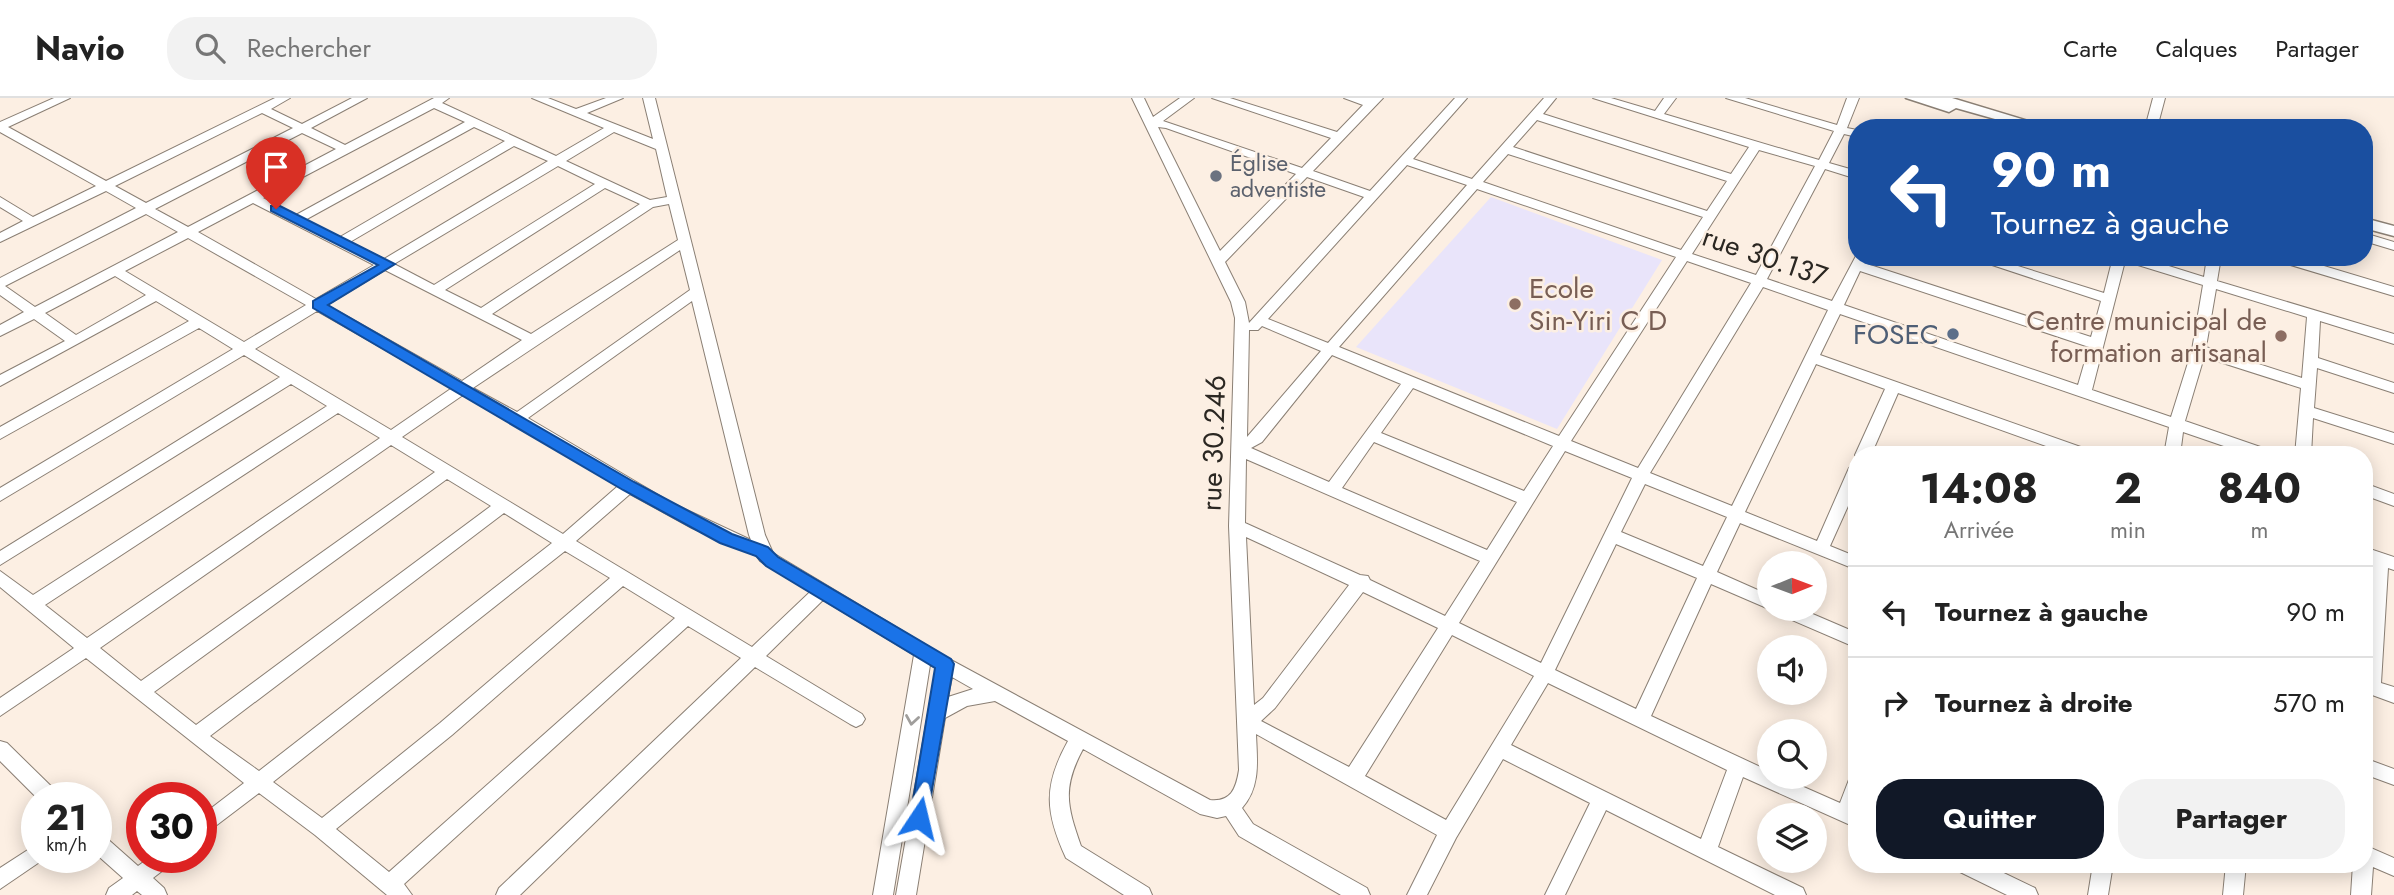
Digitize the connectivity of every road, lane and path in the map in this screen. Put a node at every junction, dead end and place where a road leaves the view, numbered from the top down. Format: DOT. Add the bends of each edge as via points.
graph roads {
  1 [pos="64,98"];
  2 [pos="284,98"];
  3 [pos="362,98"];
  4 [pos="538,98"];
  5 [pos="617,98"];
  6 [pos="649,98"];
  7 [pos="1138,98"];
  8 [pos="1188,98"];
  9 [pos="1218,98"];
  10 [pos="1350,98"];
  11 [pos="1461,98"];
  12 [pos="1550,98"];
  13 [pos="1599,98"];
  14 [pos="1670,98"];
  15 [pos="1732,98"];
  16 [pos="1853,98"];
  17 [pos="1913,98"];
  18 [pos="1936,98"];
  19 [pos="2159,98"];
  20 [pos="438,101"];
  21 [pos="1374,101"];
  22 [pos="262,109"];
  23 [pos="576,113"];
  24 [pos="1535,115"];
  25 [pos="1657,116"];
  26 [pos="1851,119"];
  27 [pos="1987,119"];
  28 [pos="2012,119"];
  29 [pos="2153,119"];
  30 [pos="472,123"];
  31 [pos="1152,123"];
  32 [pos="0,127"];
  33 [pos="301,128"];
  34 [pos="612,128"];
  35 [pos="1848,132"];
  36 [pos="1848,133"];
  37 [pos="1339,137"];
  38 [pos="512,142"];
  39 [pos="1756,145"];
  40 [pos="662,147"];
  41 [pos="1506,149"];
  42 [pos="346,150"];
  43 [pos="1405,160"];
  44 [pos="557,162"];
  45 [pos="1822,164"];
  46 [pos="1306,171"];
  47 [pos="1848,172"];
  48 [pos="1734,180"];
  49 [pos="605,183"];
  50 [pos="106,185"];
  51 [pos="1475,185"];
  52 [pos="1372,196"];
  53 [pos="255,199"];
  54 [pos="674,199"];
  55 [pos="0,201"];
  56 [pos="649,204"];
  57 [pos="148,209"];
  58 [pos="1711,216"];
  59 [pos="297,219"];
  60 [pos="33,222"];
  61 [pos="2373,224"];
  62 [pos="190,232"];
  63 [pos="2394,234"];
  64 [pos="2373,236"];
  65 [pos="0,238"];
  66 [pos="686,240"];
  67 [pos="342,241"];
  68 [pos="1685,257"];
  69 [pos="1217,262"];
  70 [pos="388,264"];
  71 [pos="1856,266"];
  72 [pos="1872,266"];
  73 [pos="2003,266"];
  74 [pos="2120,266"];
  75 [pos="2152,266"];
  76 [pos="2213,266"];
  77 [pos="2309,266"];
  78 [pos="116,271"];
  79 [pos="1759,282"];
  80 [pos="0,283"];
  81 [pos="2210,284"];
  82 [pos="0,289"];
  83 [pos="435,290"];
  84 [pos="698,291"];
  85 [pos="2394,292"];
  86 [pos="155,296"];
  87 [pos="2109,299"];
  88 [pos="317,304"];
  89 [pos="1837,308"];
  90 [pos="34,313"];
  91 [pos="481,315"];
  92 [pos="2314,315"];
  93 [pos="1259,320"];
  94 [pos="200,321"];
  95 [pos="0,331"];
  96 [pos="2394,339"];
  97 [pos="533,340"];
  98 [pos="1243,340"];
  99 [pos="75,341"];
  100 [pos="2096,344"];
  101 [pos="244,348"];
  102 [pos="1329,350"];
  103 [pos="2199,350"];
  104 [pos="1813,358"];
  105 [pos="2310,361"];
  106 [pos="291,377"];
  107 [pos="0,381"];
  108 [pos="1410,382"];
  109 [pos="2309,385"];
  110 [pos="1893,387"];
  111 [pos="2394,388"];
  112 [pos="462,390"];
  113 [pos="2083,394"];
  114 [pos="336,407"];
  115 [pos="2308,411"];
  116 [pos="517,419"];
  117 [pos="2177,423"];
  118 [pos="0,434"];
  119 [pos="1373,436"];
  120 [pos="389,439"];
  121 [pos="2394,439"];
  122 [pos="1563,442"];
  123 [pos="1867,446"];
  124 [pos="2058,446"];
  125 [pos="2173,446"];
  126 [pos="2242,446"];
  127 [pos="2304,446"];
  128 [pos="1238,449"];
  129 [pos="446,471"];
  130 [pos="1641,476"];
  131 [pos="628,486"];
  132 [pos="1333,488"];
  133 [pos="1848,488"];
  134 [pos="2373,492"];
  135 [pos="0,495"];
  136 [pos="1529,499"];
  137 [pos="2394,500"];
  138 [pos="502,506"];
  139 [pos="1737,516"];
  140 [pos="1237,526"];
  141 [pos="1614,536"];
  142 [pos="563,543"];
  143 [pos="1821,549"];
  144 [pos="762,551"];
  145 [pos="0,559"];
  146 [pos="1492,559"];
  147 [pos="2379,559"];
  148 [pos="1848,560"];
  149 [pos="1707,575"];
  150 [pos="0,578"];
  151 [pos="620,579"];
  152 [pos="1362,581"];
  153 [pos="822,591"];
  154 [pos="1757,597"];
  155 [pos="33,604"];
  156 [pos="687,617"];
  157 [pos="1811,621"];
  158 [pos="1449,624"];
  159 [pos="2373,628"];
  160 [pos="1848,637"];
  161 [pos="86,646"];
  162 [pos="923,652"];
  163 [pos="753,657"];
  164 [pos="945,664"];
  165 [pos="1544,674"];
  166 [pos="2373,687"];
  167 [pos="141,691"];
  168 [pos="998,693"];
  169 [pos="2394,695"];
  170 [pos="0,708"];
  171 [pos="937,714"];
  172 [pos="856,719"];
  173 [pos="1640,721"];
  174 [pos="1246,723"];
  175 [pos="196,736"];
  176 [pos="1080,737"];
  177 [pos="0,749"];
  178 [pos="1500,750"];
  179 [pos="1738,766"];
  180 [pos="2373,770"];
  181 [pos="1353,778"];
  182 [pos="2394,778"];
  183 [pos="34,782"];
  184 [pos="260,783"];
  185 [pos="1601,800"];
  186 [pos="1231,808"];
  187 [pos="217,816"];
  188 [pos="1848,816"];
  189 [pos="322,829"];
  190 [pos="1449,832"];
  191 [pos="1707,850"];
  192 [pos="112,855"];
  193 [pos="2373,858"];
  194 [pos="21,865"];
  195 [pos="2394,867"];
  196 [pos="145,873"];
  197 [pos="1982,873"];
  198 [pos="2102,873"];
  199 [pos="2235,873"];
  200 [pos="2362,873"];
  201 [pos="139,878"];
  202 [pos="0,880"];
  203 [pos="396,890"];
  204 [pos="1558,894"];
  205 [pos="116,895"];
  206 [pos="158,895"];
  207 [pos="506,895"];
  208 [pos="884,895"];
  209 [pos="906,895"];
  210 [pos="1142,895"];
  211 [pos="1360,895"];
  212 [pos="1417,895"];
  213 [pos="1796,895"];
  214 [pos="2028,895"];
  215 [pos="2098,895"];
  216 [pos="2233,895"];
  217 [pos="2361,895"];
  1 -- 32 [label="street"];
  2 -- 22 [label="street"];
  3 -- 33 [label="street"];
  4 -- 23 [label="street"];
  5 -- 23 [label="street"];
  6 -- 40 [label="street"];
  7 -- 31 [label="street, rue 30.246"];
  8 -- 31 [label="street"];
  9 -- 37 [label="street"];
  10 -- 21 [label="street"];
  11 -- 43 [label="street"];
  12 -- 24 [label="street"];
  13 -- 25 [label="street"];
  14 -- 25 [label="street"];
  15 -- 35 [label="street"];
  16 -- 26 [label="street"];
  17 -- 27 [label="main road"];
  18 -- 28 [label="main road"];
  19 -- 29 [label="street"];
  20 -- 30 [label="street"];
  20 -- 42 [label="street"];
  21 -- 37 [label="street"];
  22 -- 33 [label="street"];
  22 -- 50 [label="street"];
  23 -- 34 [label="street"];
  24 -- 41 [label="street"];
  24 -- 48 [label="street"];
  25 -- 39 [label="street"];
  30 -- 38 [label="street"];
  30 -- 59 [label="street"];
  31 -- 46 [label="street"];
  31 -- 69 [label="street, rue 30.246"];
  32 -- 50 [label="street"];
  33 -- 42 [label="street"];
  33 -- 57 [label="street"];
  34 -- 40 [label="street"];
  34 -- 44 [label="street"];
  36 -- 45 [label="street"];
  37 -- 46 [label="street"];
  38 -- 44 [label="street"];
  38 -- 67 [label="street"];
  39 -- 45 [label="street"];
  39 -- 48 [label="street"];
  40 -- 54 [label="street"];
  41 -- 51 [label="street"];
  41 -- 58 [label="street"];
  42 -- 53 [label="street"];
  43 -- 51 [label="street, rue 30.137"];
  43 -- 52 [label="street"];
  44 -- 49 [label="street"];
  44 -- 70 [label="street"];
  45 -- 47 [label="street"];
  45 -- 79 [label="street"];
  46 -- 52 [label="street"];
  46 -- 69 [label="street"];
  48 -- 58 [label="street"];
  49 -- 56 [label="street"];
  49 -- 83 [label="street"];
  50 -- 57 [label="street"];
  50 -- 60 [label="street"];
  51 -- 68 [label="street, rue 30.137"];
  51 -- 102 [label="street"];
  52 -- 93 [label="street"];
  53 -- 59 [label="street"];
  53 -- 62 [label="street"];
  54 -- 56 [label="street"];
  54 -- 66 [label="street"];
  55 -- 60 [label="street"];
  56 -- 91 [label="street"];
  57 -- 62 [label="street"];
  57 -- 80 [label="street"];
  58 -- 68 [label="street"];
  59 -- 67 [label="street"];
  60 -- 65 [label="street"];
  61 -- 63 [label="main road"];
  62 -- 78 [label="street"];
  62 -- 88 [label="street"];
  63 -- 64 [label="street"];
  66 -- 84 [label="street"];
  66 -- 97 [label="street"];
  67 -- 70 [label="street"];
  68 -- 79 [label="street, rue 30.137"];
  68 -- 122 [label="street"];
  69 -- 98 [label="street, rue 30.246" via="1238,302"];
  70 -- 83 [label="street"];
  70 -- 88 [label="street"];
  71 -- 89 [label="street"];
  72 -- 100 [label="street"];
  73 -- 87 [label="street"];
  74 -- 87 [label="street"];
  75 -- 81 [label="street"];
  76 -- 81 [label="street"];
  77 -- 85 [label="street"];
  78 -- 86 [label="street"];
  78 -- 90 [label="street"];
  79 -- 89 [label="street, rue 30.137"];
  79 -- 130 [label="street"];
  81 -- 92 [label="street"];
  81 -- 103 [label="street"];
  82 -- 90 [label="street"];
  83 -- 91 [label="street"];
  84 -- 116 [label="street"];
  84 -- 144 [label="street"];
  86 -- 94 [label="street"];
  86 -- 99 [label="street"];
  87 -- 100 [label="street"];
  88 -- 101 [label="street"];
  88 -- 112 [label="street"];
  89 -- 104 [label="street"];
  89 -- 113 [label="street, rue 30.137"];
  90 -- 95 [label="street"];
  90 -- 99 [label="street"];
  91 -- 97 [label="street"];
  92 -- 96 [label="street"];
  92 -- 105 [label="street"];
  93 -- 98 [label="street"];
  93 -- 102 [label="street"];
  94 -- 101 [label="street"];
  94 -- 118 [label="street"];
  97 -- 112 [label="street"];
  98 -- 128 [label="street, rue 30.246"];
  99 -- 107 [label="street"];
  100 -- 113 [label="street"];
  101 -- 106 [label="street"];
  101 -- 135 [label="street"];
  102 -- 108 [label="street"];
  102 -- 128 [label="street" via="1257,438"];
  103 -- 109 [label="street"];
  103 -- 117 [label="street"];
  104 -- 110 [label="street"];
  104 -- 139 [label="street"];
  105 -- 109 [label="street"];
  105 -- 111 [label="street"];
  106 -- 114 [label="street"];
  106 -- 145 [label="street"];
  108 -- 119 [label="street"];
  108 -- 122 [label="street"];
  109 -- 115 [label="street"];
  110 -- 123 [label="street"];
  110 -- 124 [label="street"];
  112 -- 116 [label="street"];
  112 -- 120 [label="street"];
  113 -- 117 [label="street, rue 30.137"];
  114 -- 120 [label="street"];
  114 -- 155 [label="street"];
  115 -- 121 [label="street"];
  115 -- 127 [label="street"];
  116 -- 131 [label="street"];
  117 -- 125 [label="street"];
  117 -- 126 [label="street, rue 30.137"];
  119 -- 132 [label="street"];
  119 -- 136 [label="street"];
  120 -- 129 [label="street"];
  120 -- 161 [label="street"];
  122 -- 130 [label="street"];
  122 -- 136 [label="street"];
  128 -- 132 [label="street"];
  128 -- 140 [label="street, rue 30.246"];
  129 -- 138 [label="street"];
  129 -- 167 [label="street"];
  130 -- 139 [label="street"];
  130 -- 141 [label="street"];
  131 -- 142 [label="street"];
  131 -- 144 [label="street" via="726,539"];
  132 -- 146 [label="street"];
  133 -- 143 [label="street"];
  134 -- 137 [label="street"];
  136 -- 146 [label="street"];
  138 -- 142 [label="street"];
  138 -- 175 [label="street"];
  139 -- 143 [label="street"];
  139 -- 149 [label="street"];
  140 -- 152 [label="street"];
  140 -- 174 [label="street, rue 30.246"];
  141 -- 149 [label="street"];
  141 -- 165 [label="street"];
  142 -- 151 [label="street"];
  142 -- 184 [label="street"];
  143 -- 148 [label="street"];
  144 -- 153 [label="street" via="772,562"];
  146 -- 158 [label="street"];
  147 -- 159 [label="street"];
  149 -- 154 [label="street"];
  149 -- 173 [label="street"];
  150 -- 155 [label="street"];
  151 -- 156 [label="street"];
  151 -- 189 [label="street"];
  152 -- 158 [label="street"];
  152 -- 174 [label="street" via="1269,703"];
  153 -- 162 [label="street"];
  153 -- 163 [label="street"];
  155 -- 161 [label="street"];
  156 -- 163 [label="street"];
  156 -- 203 [label="street"];
  157 -- 160 [label="street"];
  158 -- 165 [label="street"];
  158 -- 181 [label="street"];
  161 -- 167 [label="street"];
  161 -- 170 [label="street"];
  162 -- 164 [label="street"];
  162 -- 208 [label="street, one-way"];
  163 -- 172 [label="street"];
  163 -- 207 [label="street"];
  164 -- 168 [label="street"];
  164 -- 171 [label="street"];
  165 -- 173 [label="street"];
  165 -- 178 [label="street"];
  166 -- 169 [label="street"];
  167 -- 175 [label="street"];
  168 -- 171 [label="street" via="969,695"];
  168 -- 176 [label="street"];
  171 -- 209 [label="street"];
  173 -- 179 [label="street"];
  174 -- 181 [label="street"];
  174 -- 186 [label="street, rue 30.246" via="1247,785"];
  175 -- 184 [label="street"];
  176 -- 186 [label="street" via="1207,808"];
  176 -- 210 [label="street" via="1059,773 1057,802 1073,852"];
  177 -- 183 [label="street"];
  178 -- 185 [label="street"];
  178 -- 190 [label="street"];
  179 -- 188 [label="street"];
  179 -- 191 [label="street"];
  180 -- 182 [label="street"];
  181 -- 190 [label="street"];
  184 -- 187 [label="street"];
  184 -- 189 [label="street"];
  185 -- 191 [label="street"];
  185 -- 204 [label="street"];
  186 -- 211 [label="street" via="1246,830"];
  189 -- 203 [label="street"];
  190 -- 212 [label="street"];
  191 -- 213 [label="street"];
  192 -- 201 [label="street"];
  193 -- 195 [label="street"];
  194 -- 202 [label="street"];
  196 -- 201 [label="street"];
  197 -- 214 [label="street"];
  198 -- 215 [label="street"];
  199 -- 216 [label="street"];
  200 -- 217 [label="street"];
  201 -- 205 [label="street"];
  201 -- 206 [label="street"];
}
